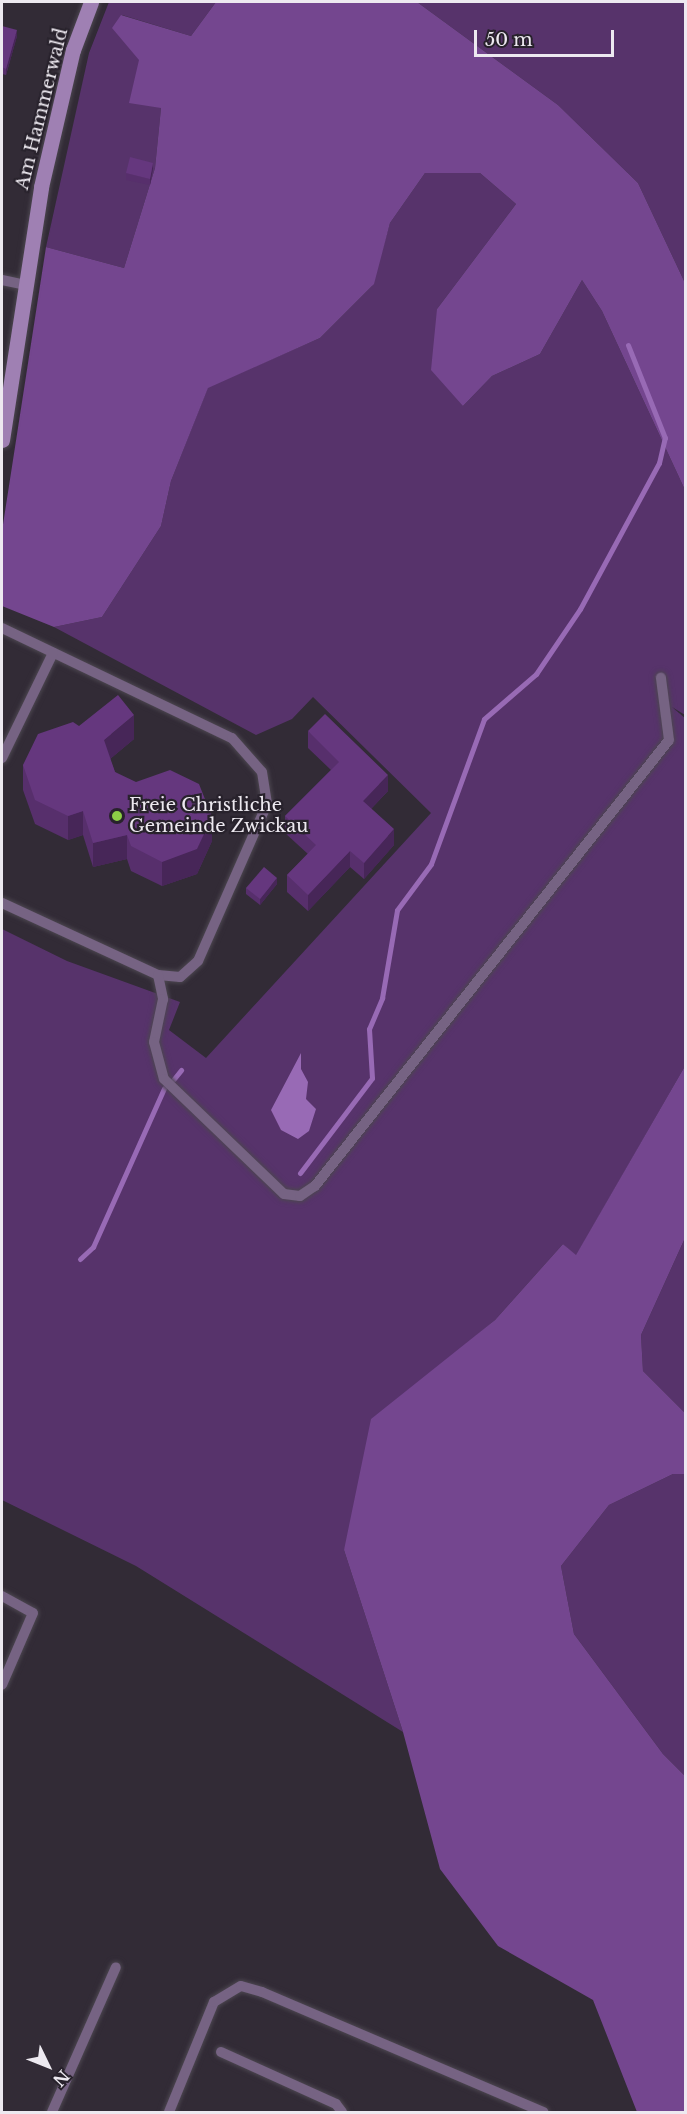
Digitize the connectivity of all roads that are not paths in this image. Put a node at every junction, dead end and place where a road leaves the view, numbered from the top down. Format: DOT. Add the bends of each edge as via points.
graph roads {
  1 [pos="91,2"];
  2 [pos="2,280"];
  3 [pos="26,285"];
  4 [pos="2,440"];
  5 [pos="2,628"];
  6 [pos="53,653"];
  7 [pos="660,678"];
  8 [pos="2,758"];
  9 [pos="2,903"];
  10 [pos="158,975"];
  11 [pos="2,1596"];
  12 [pos="2,1685"];
  13 [pos="116,1967"];
  14 [pos="221,2052"];
  15 [pos="52,2112"];
  16 [pos="168,2112"];
  17 [pos="342,2112"];
  18 [pos="543,2112"];
  1 -- 3 [label="main road, Am Hammerwald" via="73,50 41,187"];
  2 -- 3 [label="lane"];
  3 -- 4 [label="main road, Am Hammerwald"];
  5 -- 6 [label="lane"];
  6 -- 8 [label="lane"];
  6 -- 10 [label="lane" via="232,738 262,772 267,804 198,961 180,977"];
  7 -- 10 [label="lane" via="669,740 315,1186 300,1196 284,1194 164,1078 154,1042 163,999"];
  9 -- 10 [label="lane"];
  11 -- 12 [label="lane" via="33,1612"];
  13 -- 15 [label="lane"];
  14 -- 17 [label="lane" via="336,2104"];
  16 -- 18 [label="lane" via="214,2002 241,1986"];
}
